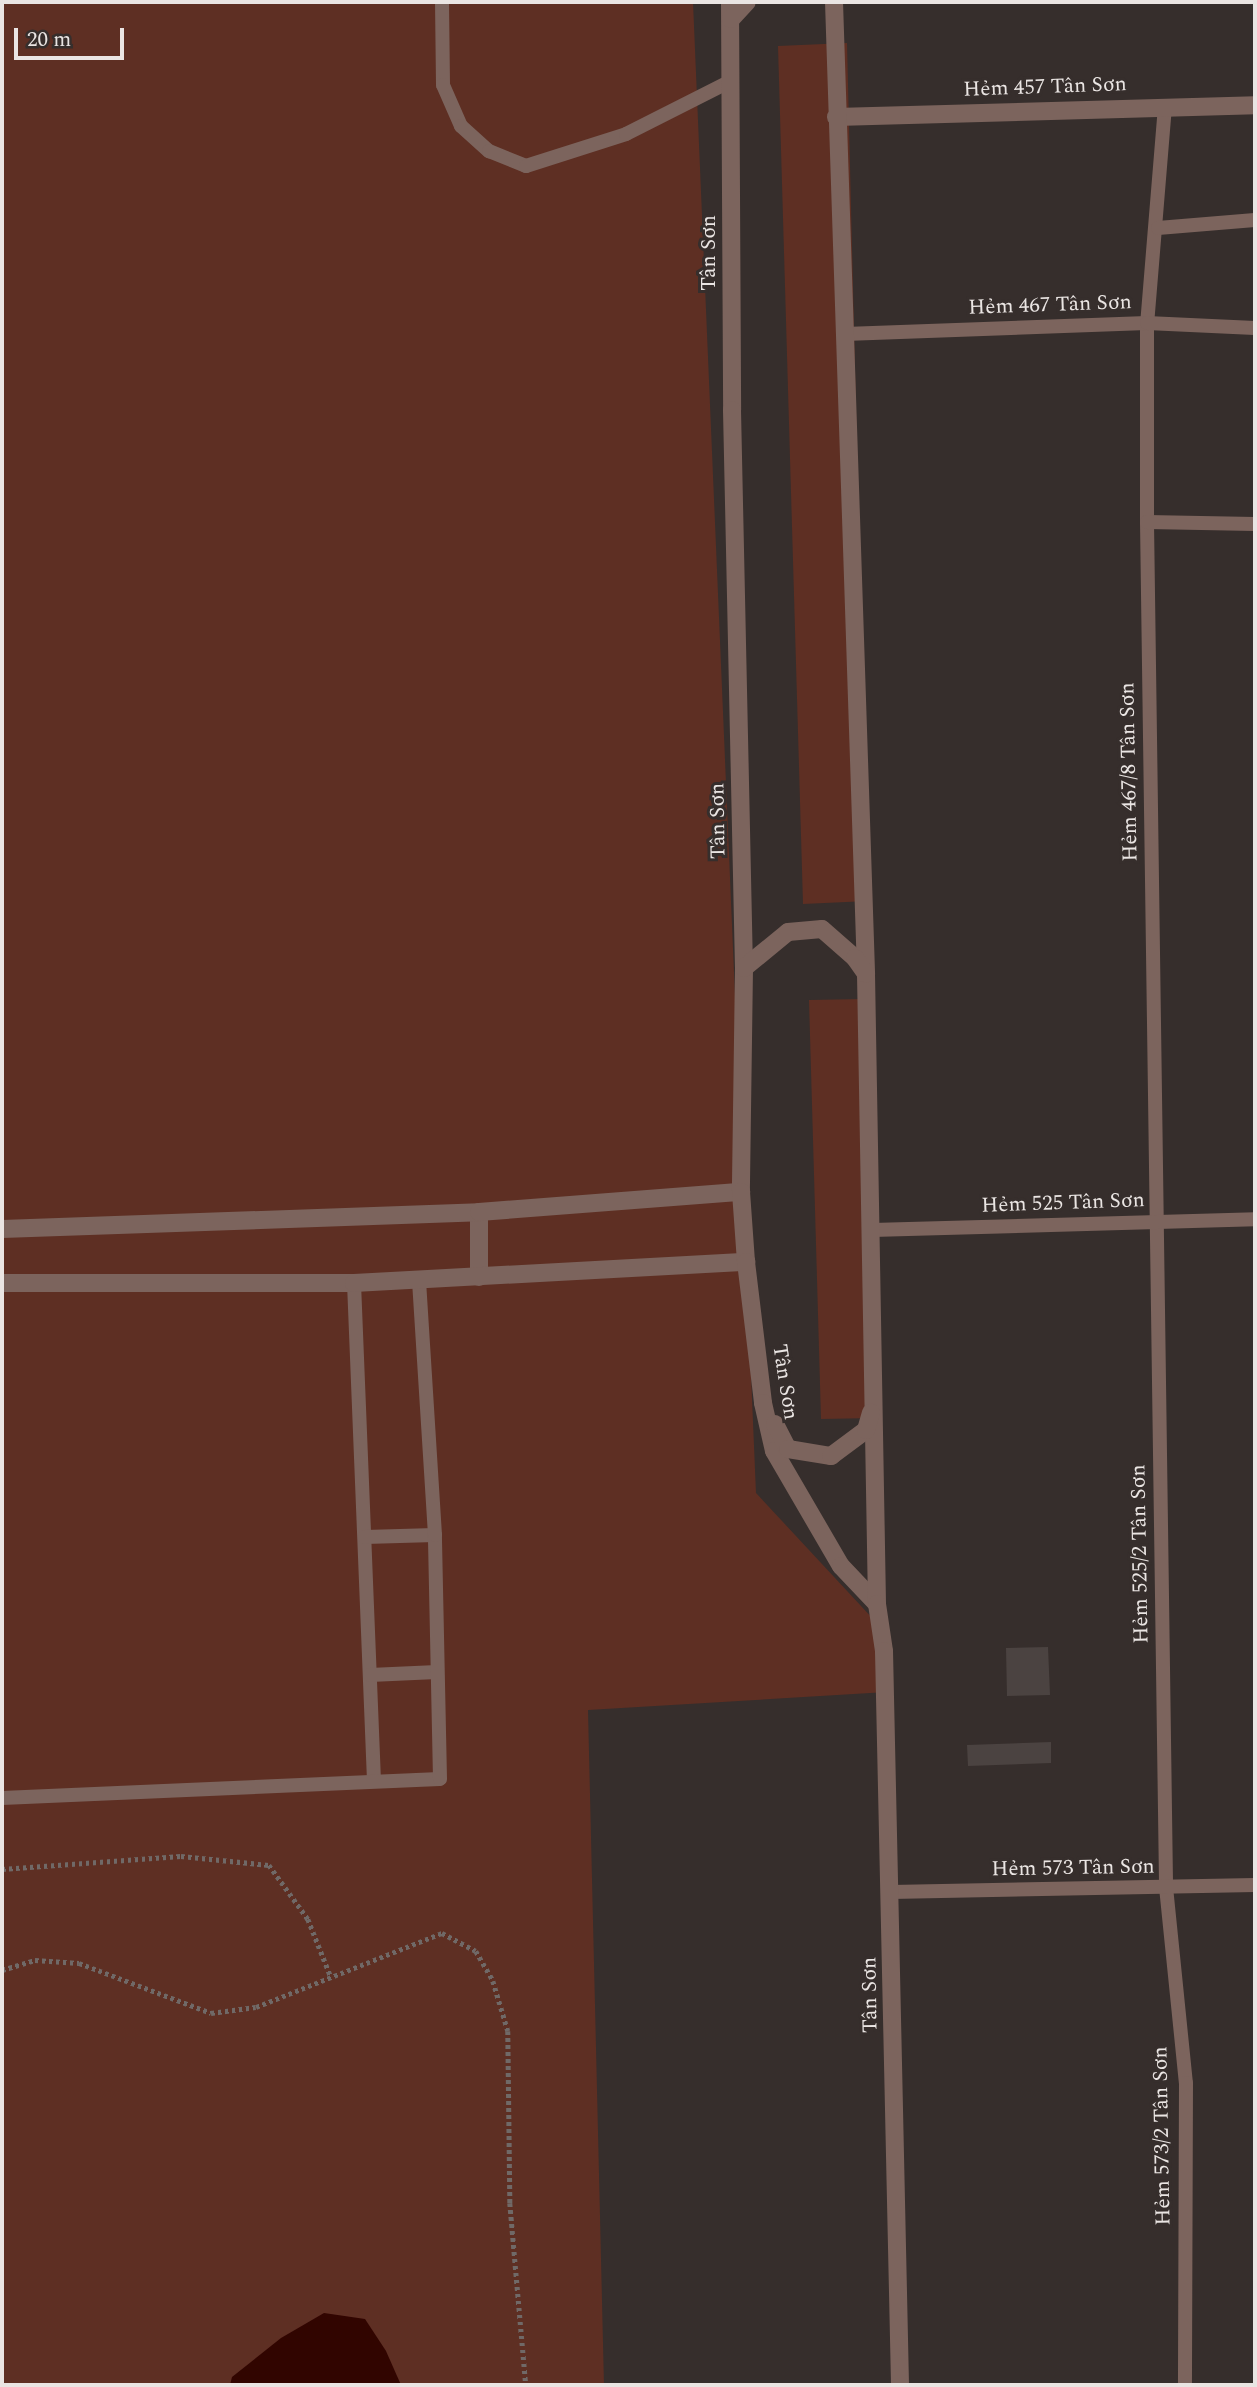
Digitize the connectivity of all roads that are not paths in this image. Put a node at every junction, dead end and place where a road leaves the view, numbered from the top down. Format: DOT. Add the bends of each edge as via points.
graph roads {
  1 [pos="442,2"];
  2 [pos="747,2"];
  3 [pos="831,4"];
  4 [pos="730,11"];
  5 [pos="731,81"];
  6 [pos="1255,105"];
  7 [pos="1165,106"];
  8 [pos="836,117"];
  9 [pos="1255,220"];
  10 [pos="1158,228"];
  11 [pos="1147,323"];
  12 [pos="1255,328"];
  13 [pos="845,334"];
  14 [pos="1147,522"];
  15 [pos="1255,524"];
  16 [pos="744,968"];
  17 [pos="866,974"];
  18 [pos="741,1192"];
  19 [pos="479,1212"];
  20 [pos="1255,1219"];
  21 [pos="1155,1220"];
  22 [pos="2,1229"];
  23 [pos="872,1230"];
  24 [pos="746,1262"];
  25 [pos="480,1277"];
  26 [pos="419,1281"];
  27 [pos="2,1283"];
  28 [pos="354,1283"];
  29 [pos="763,1403"];
  30 [pos="874,1404"];
  31 [pos="435,1535"];
  32 [pos="365,1537"];
  33 [pos="877,1604"];
  34 [pos="437,1672"];
  35 [pos="370,1675"];
  36 [pos="374,1781"];
  37 [pos="2,1798"];
  38 [pos="1255,1885"];
  39 [pos="1166,1887"];
  40 [pos="891,1892"];
  41 [pos="900,2385"];
  42 [pos="1185,2385"];
  1 -- 5 [label="lane" via="443,85 461,126 489,151 526,166 626,134"];
  2 -- 4 [label="street"];
  3 -- 8 [label="street, Tân Sơn"];
  4 -- 5 [label="street, Tân Sơn"];
  5 -- 16 [label="street, Tân Sơn"];
  6 -- 7 [label="street, Hẻm 457 Tân Sơn"];
  7 -- 8 [label="street, Hẻm 457 Tân Sơn"];
  7 -- 10 [label="lane, Hẻm 467/8 Tân Sơn"];
  8 -- 13 [label="street, Tân Sơn"];
  9 -- 10 [label="lane"];
  10 -- 11 [label="lane, Hẻm 467/8 Tân Sơn"];
  11 -- 12 [label="lane, Hẻm 467 Tân Sơn"];
  11 -- 13 [label="lane, Hẻm 467 Tân Sơn"];
  11 -- 14 [label="lane, Hẻm 467/8 Tân Sơn"];
  13 -- 17 [label="street, Tân Sơn"];
  14 -- 15 [label="lane"];
  14 -- 21 [label="lane, Hẻm 467/8 Tân Sơn"];
  16 -- 17 [label="street" via="788,932 822,929"];
  16 -- 18 [label="street, Tân Sơn"];
  17 -- 23 [label="street, Tân Sơn"];
  18 -- 19 [label="street"];
  18 -- 24 [label="street, Tân Sơn"];
  19 -- 22 [label="street"];
  19 -- 25 [label="street"];
  20 -- 21 [label="lane, Hẻm 525 Tân Sơn"];
  21 -- 23 [label="lane, Hẻm 525 Tân Sơn"];
  21 -- 39 [label="lane, Hẻm 525/2 Tân Sơn"];
  23 -- 30 [label="street, Tân Sơn"];
  24 -- 25 [label="street"];
  24 -- 29 [label="street, Tân Sơn"];
  25 -- 26 [label="street"];
  26 -- 28 [label="street"];
  26 -- 31 [label="lane"];
  27 -- 28 [label="street"];
  28 -- 32 [label="lane"];
  29 -- 30 [label="street" via="788,1449 831,1456 866,1430"];
  29 -- 33 [label="street, Tân Sơn" via="774,1451 788,1476 841,1566"];
  30 -- 33 [label="street, Tân Sơn"];
  31 -- 32 [label="lane"];
  31 -- 34 [label="lane"];
  32 -- 35 [label="lane"];
  33 -- 40 [label="street, Tân Sơn" via="884,1651"];
  34 -- 35 [label="lane"];
  34 -- 36 [label="lane" via="440,1779"];
  35 -- 36 [label="lane"];
  36 -- 37 [label="lane"];
  38 -- 39 [label="lane, Hẻm 573 Tân Sơn"];
  39 -- 40 [label="lane, Hẻm 573 Tân Sơn"];
  39 -- 42 [label="lane, Hẻm 573/2 Tân Sơn" via="1186,2083"];
  40 -- 41 [label="street, Tân Sơn"];
}
